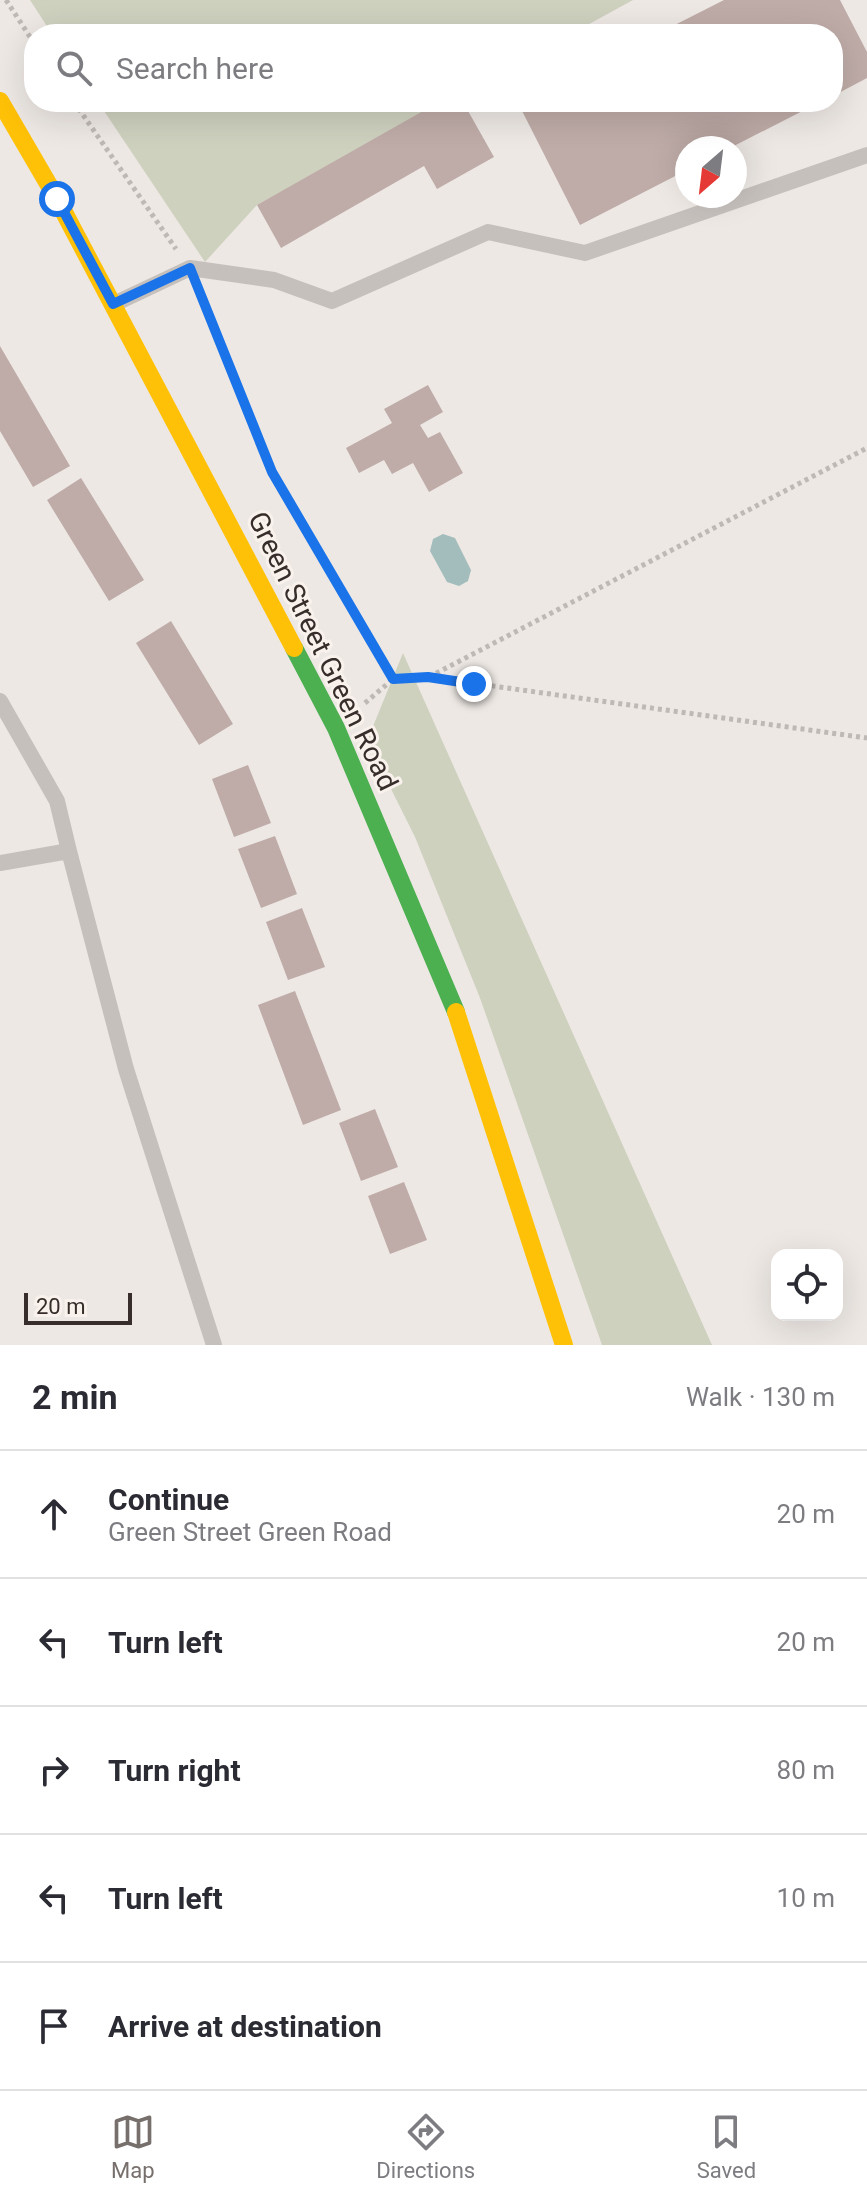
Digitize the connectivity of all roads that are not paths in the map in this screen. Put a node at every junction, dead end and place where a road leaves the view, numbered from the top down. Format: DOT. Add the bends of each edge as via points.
graph roads {
  1 [pos="0,101"];
  2 [pos="867,155"];
  3 [pos="113,304"];
  4 [pos="0,701"];
  5 [pos="69,851"];
  6 [pos="0,863"];
  7 [pos="214,1345"];
  8 [pos="564,1345"];
  1 -- 3 [label="main road, Green Street Green Road"];
  2 -- 3 [label="lane" via="585,253 488,232 332,301 274,280 190,268"];
  3 -- 8 [label="main road, Green Street Green Road" via="336,728 458,1017"];
  4 -- 5 [label="lane" via="57,801"];
  5 -- 6 [label="lane"];
  5 -- 7 [label="lane" via="126,1069"];
}
